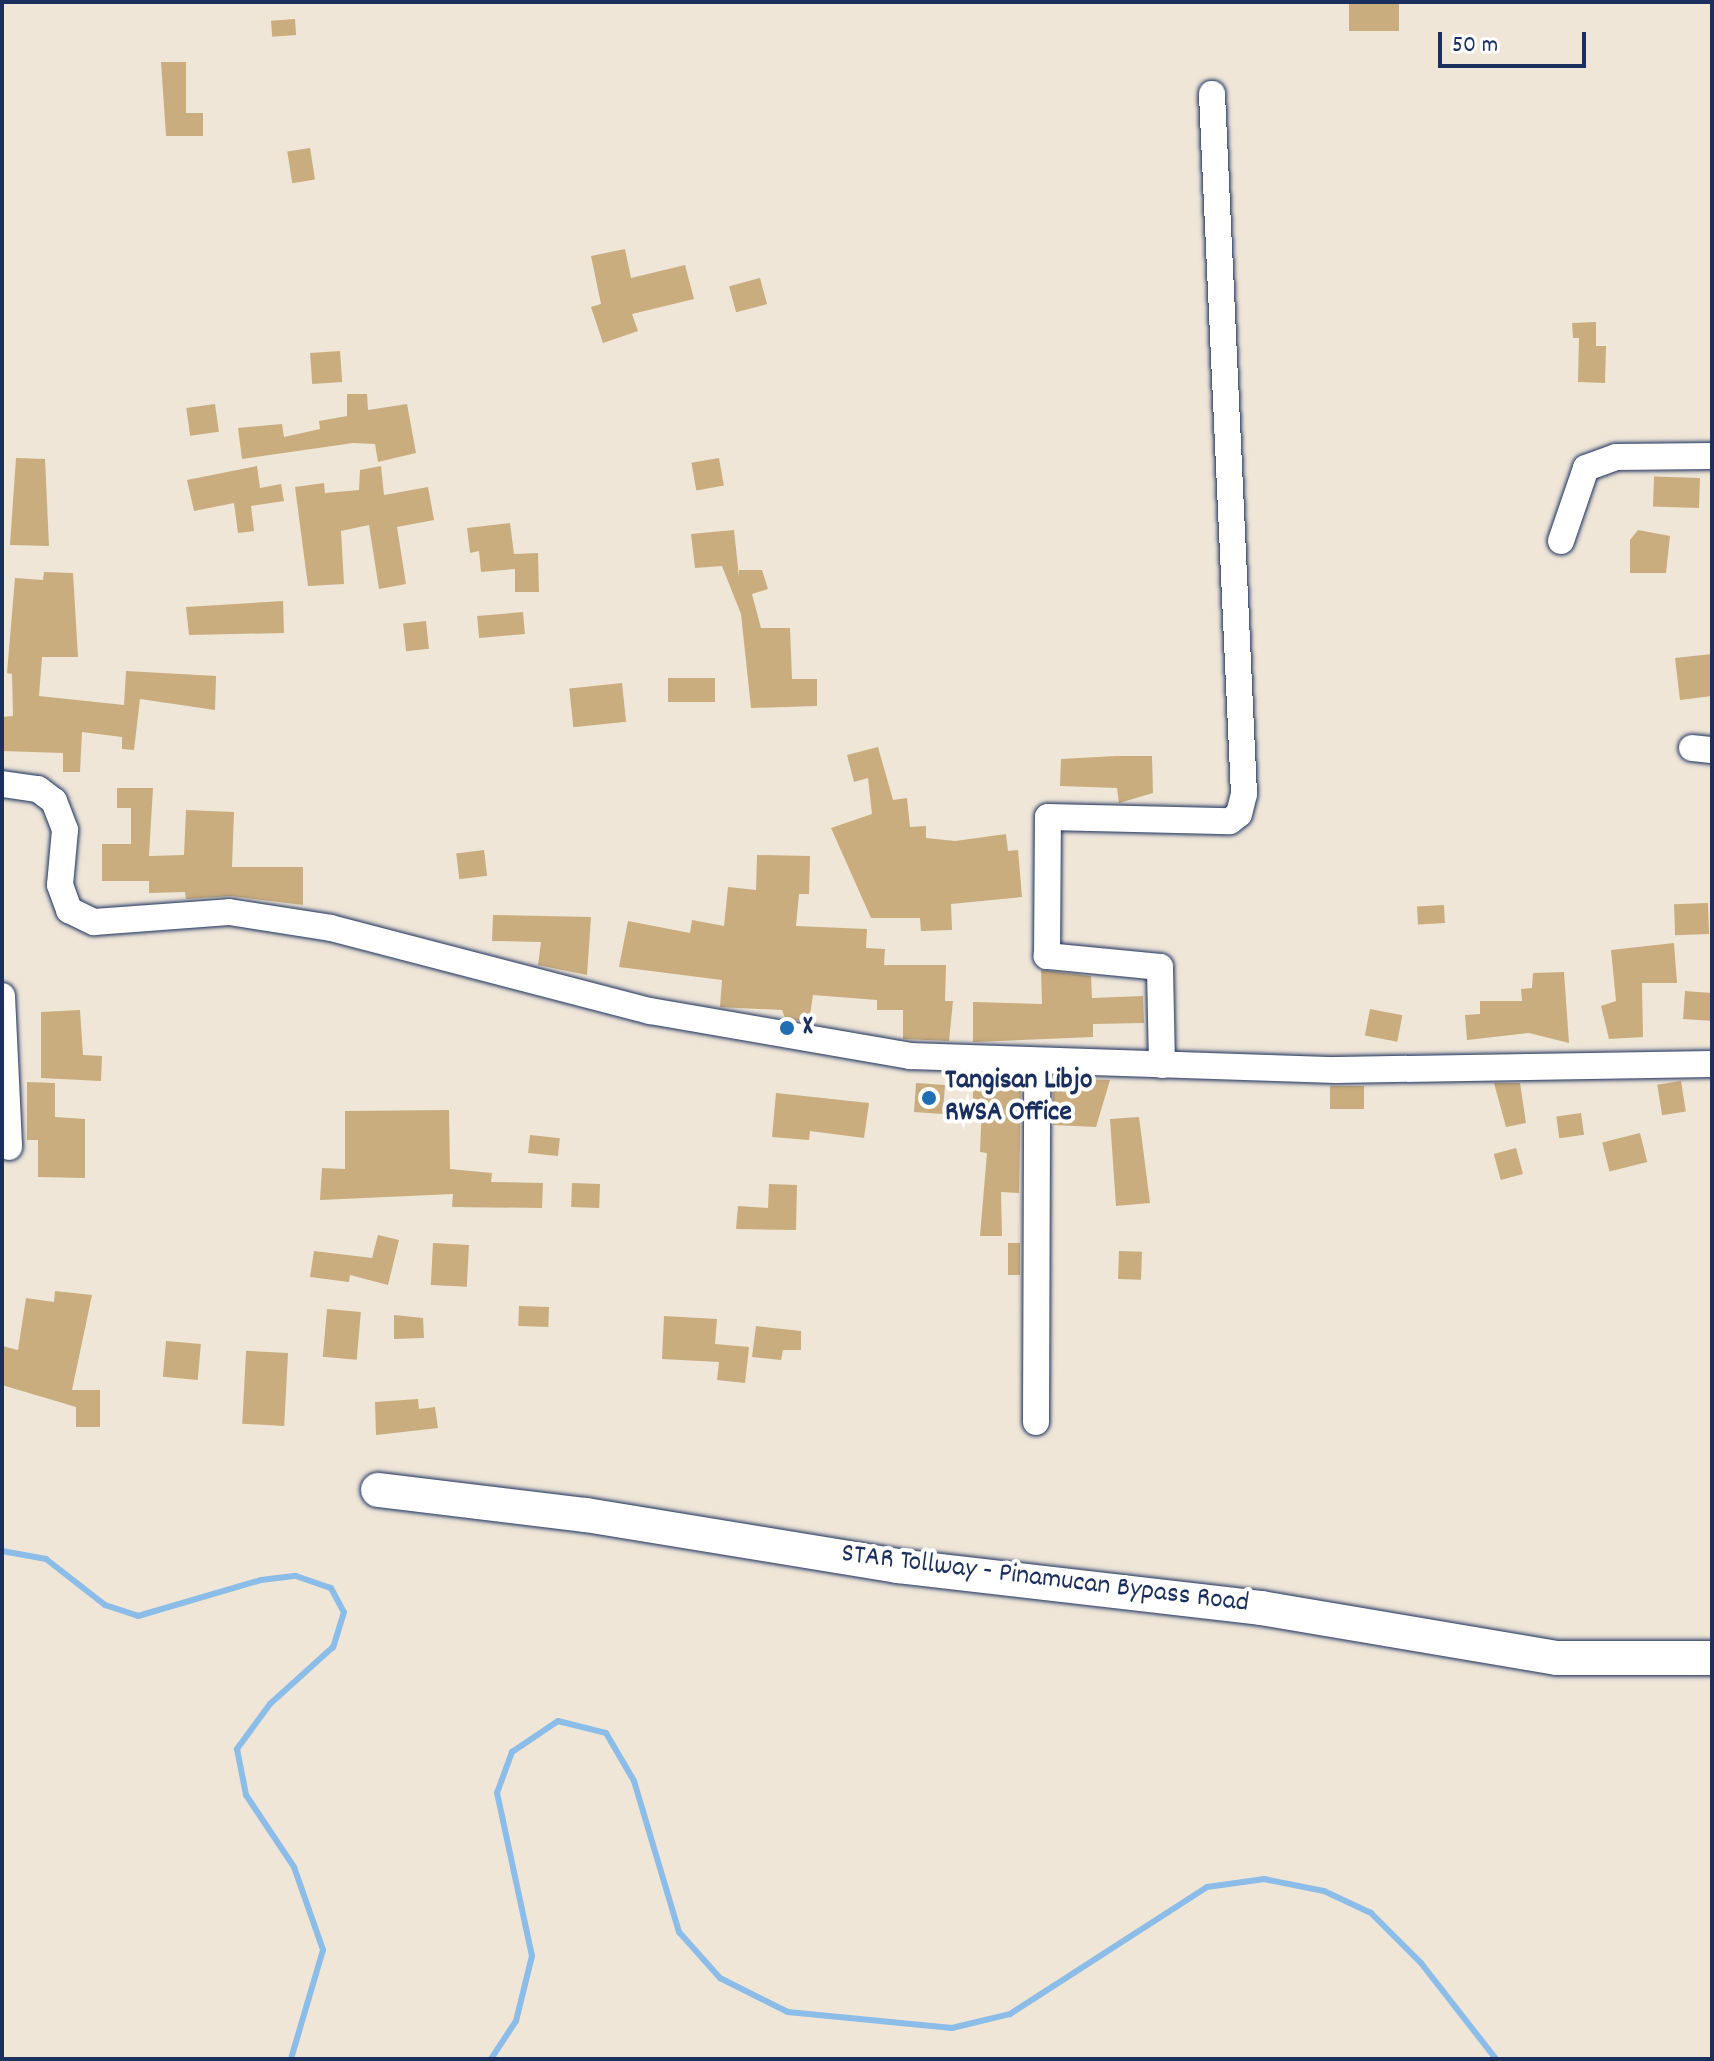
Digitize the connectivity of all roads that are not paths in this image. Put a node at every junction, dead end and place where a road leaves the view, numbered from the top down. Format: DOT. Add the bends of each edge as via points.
graph roads {
  1 [pos="1212,94"];
  2 [pos="1712,456"];
  3 [pos="1561,541"];
  4 [pos="2,784"];
  5 [pos="2,996"];
  6 [pos="1037,1063"];
  7 [pos="1712,1064"];
  8 [pos="1162,1065"];
  9 [pos="9,1147"];
  10 [pos="1036,1422"];
  11 [pos="378,1490"];
  12 [pos="1712,1658"];
  1 -- 8 [label="street" via="1244,794 1230,821 1048,817 1047,956 1160,967"];
  2 -- 3 [label="street" via="1616,457 1586,468"];
  4 -- 6 [label="street" via="38,789 54,801 65,830 60,885 69,910 94,922 229,912 302,923 650,1011 910,1056"];
  5 -- 9 [label="street"];
  6 -- 8 [label="street"];
  6 -- 10 [label="street"];
  7 -- 8 [label="street" via="1336,1070"];
  11 -- 12 [label="main road, STAR Tollway - Pinamucan Bypass Road" via="586,1515 898,1566 1261,1608 1557,1658"];
}
